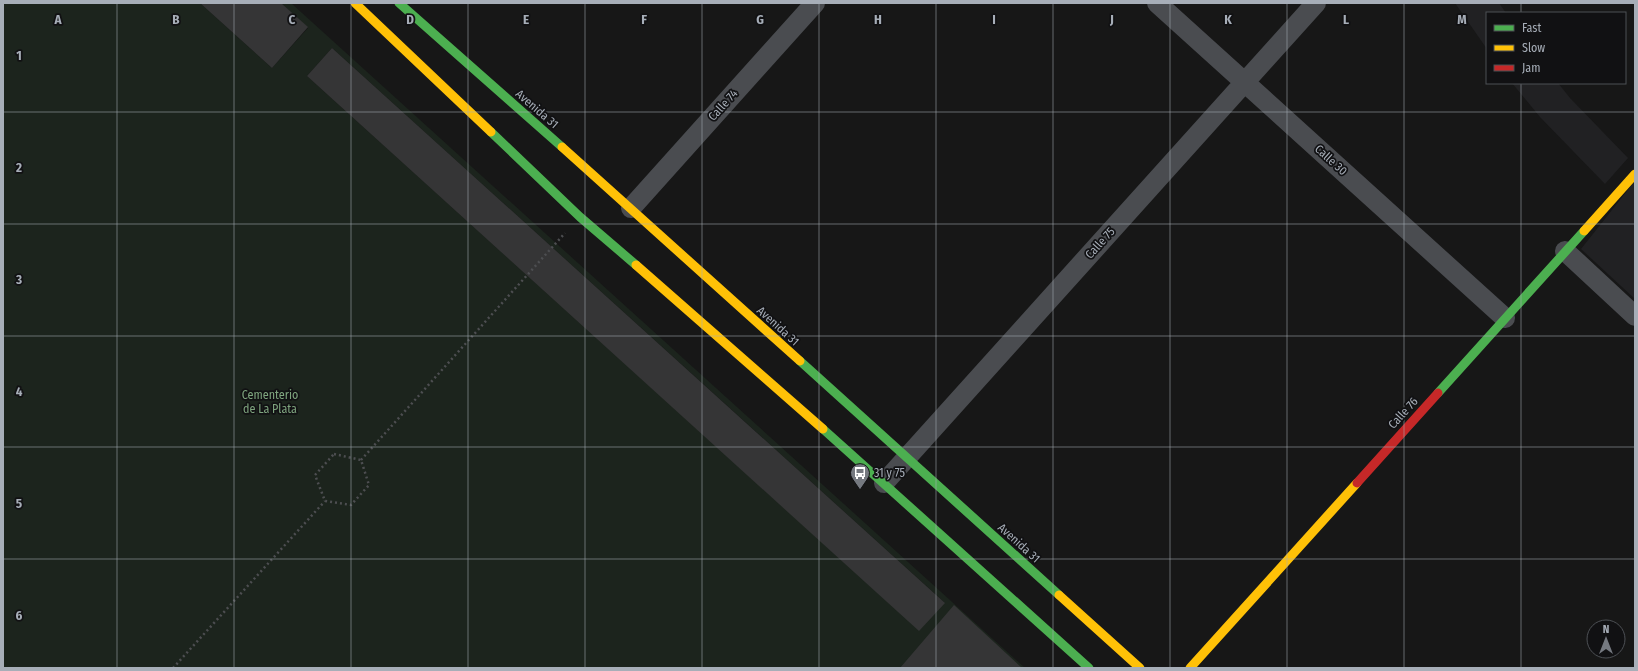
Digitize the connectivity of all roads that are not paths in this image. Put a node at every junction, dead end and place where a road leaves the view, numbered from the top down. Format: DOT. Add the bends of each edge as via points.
graph roads {
  1 [pos="355,3"];
  2 [pos="399,3"];
  3 [pos="815,3"];
  4 [pos="1157,3"];
  5 [pos="1316,3"];
  6 [pos="1245,83"];
  7 [pos="1635,174"];
  8 [pos="630,208"];
  9 [pos="1565,251"];
  10 [pos="1635,316"];
  11 [pos="1505,318"];
  12 [pos="906,458"];
  13 [pos="884,483"];
  14 [pos="1089,668"];
  15 [pos="1140,668"];
  16 [pos="1190,668"];
  1 -- 13 [label="main road" via="580,217"];
  2 -- 8 [label="main road, Avenida 31"];
  3 -- 8 [label="street, Calle 74"];
  4 -- 6 [label="street, Calle 30"];
  5 -- 6 [label="street, Calle 75"];
  6 -- 11 [label="street, Calle 30"];
  6 -- 12 [label="street, Calle 75"];
  7 -- 9 [label="main road, Calle 76"];
  8 -- 12 [label="main road, Avenida 31"];
  9 -- 10 [label="street"];
  9 -- 11 [label="main road, Calle 76"];
  11 -- 16 [label="main road, Calle 76"];
  12 -- 13 [label="street, Calle 75"];
  12 -- 15 [label="main road, Avenida 31"];
  13 -- 14 [label="main road"];
}
